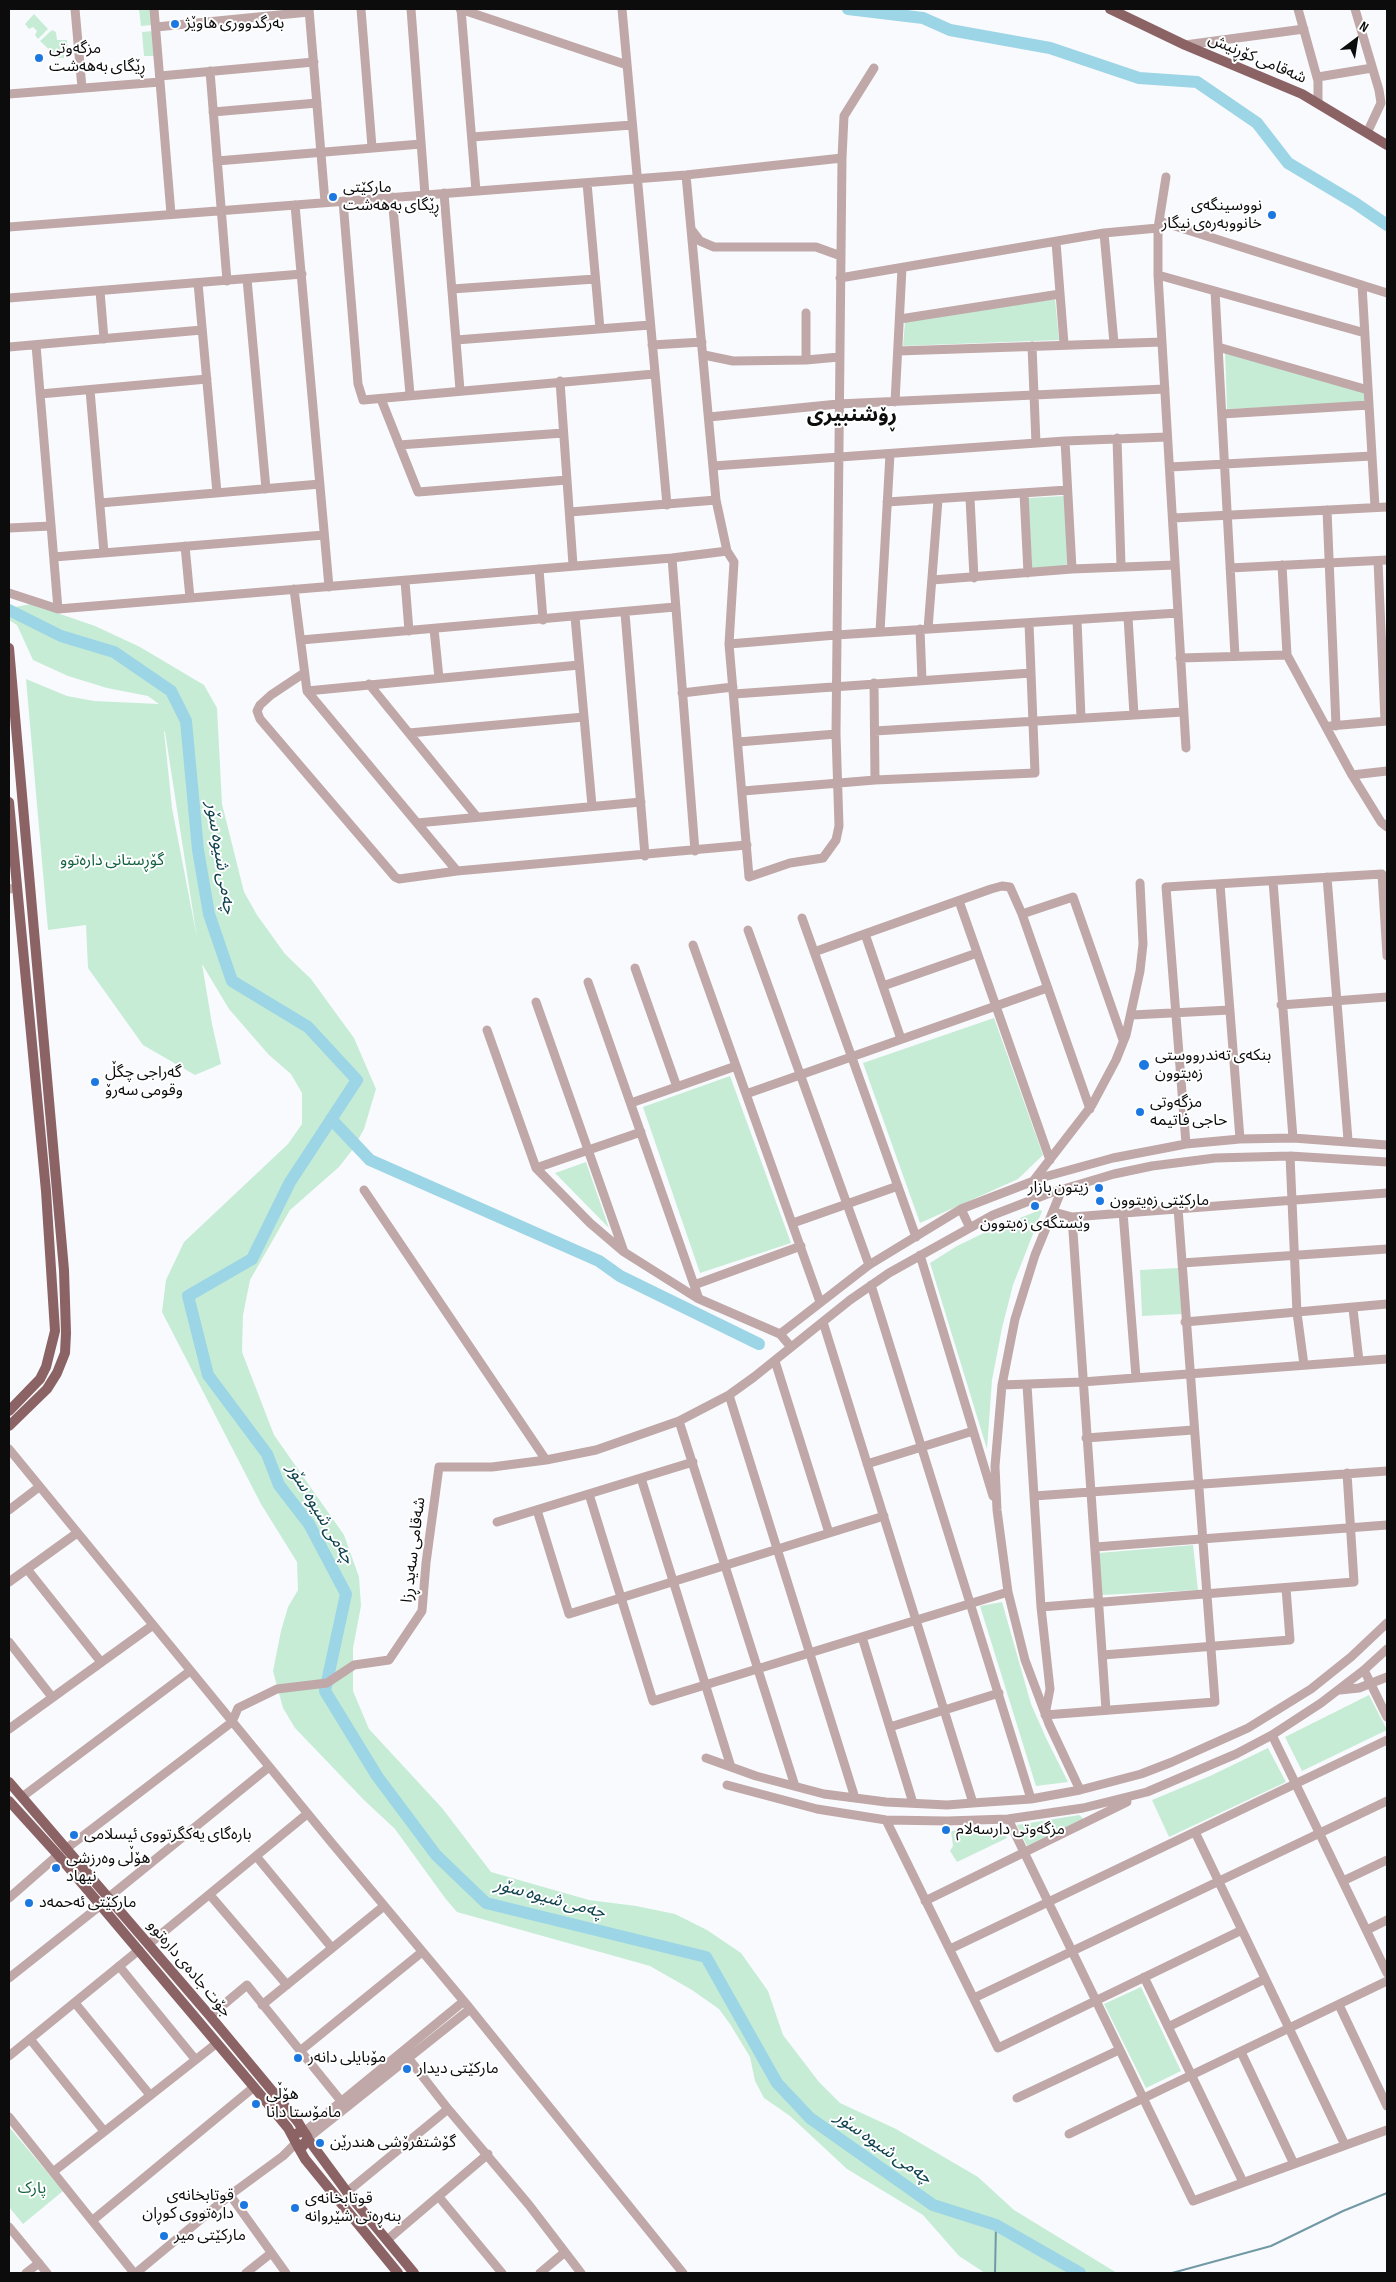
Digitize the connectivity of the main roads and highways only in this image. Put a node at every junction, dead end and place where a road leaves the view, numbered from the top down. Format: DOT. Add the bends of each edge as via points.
graph roads {
  1 [pos="1110,9"];
  2 [pos="1387,145"];
  3 [pos="9,648"];
  4 [pos="9,802"];
  5 [pos="13,888"];
  6 [pos="41,1026"];
  7 [pos="30,1028"];
  8 [pos="9,1411"];
  9 [pos="9,1426"];
  10 [pos="9,1782"];
  11 [pos="10,1803"];
  12 [pos="307,2137"];
  13 [pos="296,2142"];
  14 [pos="398,2273"];
  15 [pos="414,2273"];
  1 -- 2 [label="main road, شەقامی کۆڕنیش" via="1186,45 1268,78 1318,103"];
  3 -- 6 [label="main road"];
  4 -- 5 [label="main road"];
  5 -- 7 [label="main road"];
  6 -- 7 [label="main road"];
  6 -- 9 [label="main road" via="64,1270 65,1353 47,1389"];
  7 -- 8 [label="main road" via="46,1191 55,1331 40,1379"];
  10 -- 12 [label="main road, جۆت جادەی دارەتوو" via="210,2016"];
  11 -- 13 [label="main road, جۆت جادەی دارەتوو" via="101,1905 288,2128"];
  12 -- 13 [label="main road" via="297,2133"];
  12 -- 15 [label="main road, جۆت جادەی دارەتوو" via="347,2192"];
  13 -- 14 [label="main road, جۆت جادەی دارەتوو" via="305,2159"];
}
